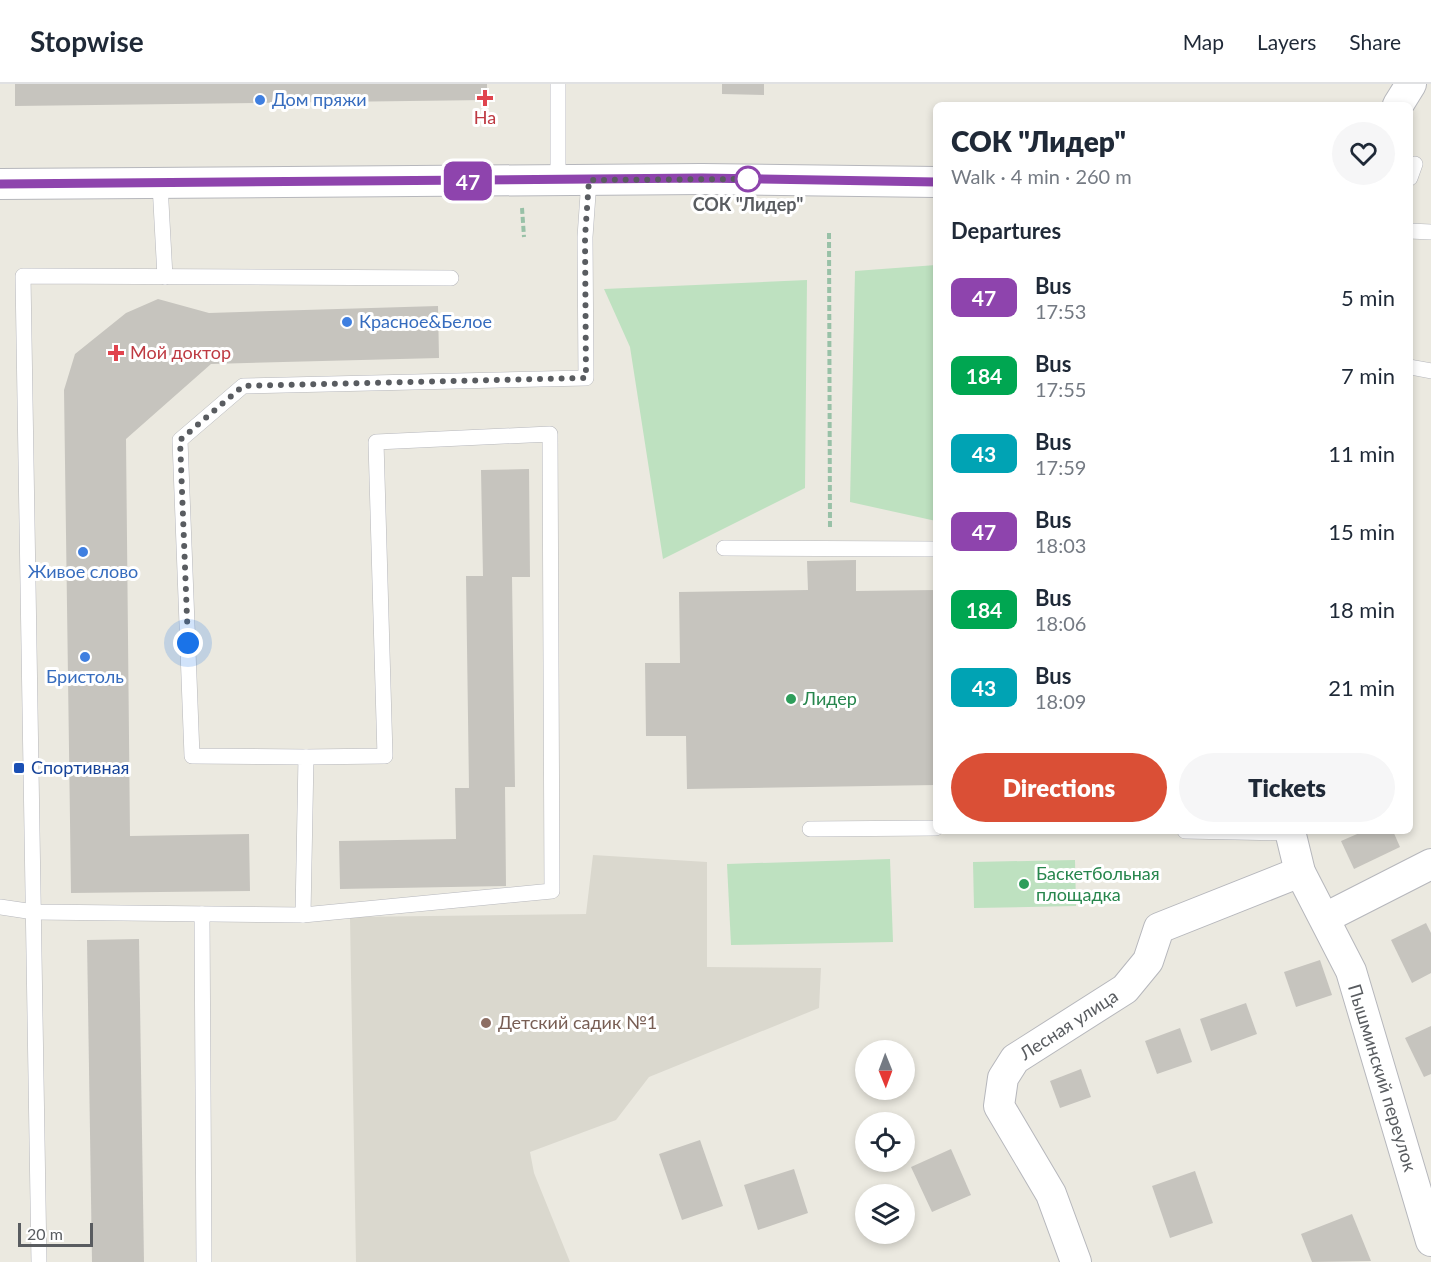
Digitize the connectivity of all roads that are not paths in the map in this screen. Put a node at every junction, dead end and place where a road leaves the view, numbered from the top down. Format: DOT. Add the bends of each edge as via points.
graph roads {
  1 [pos="558,84"];
  2 [pos="1412,84"];
  3 [pos="1400,102"];
  4 [pos="558,180"];
  5 [pos="589,180"];
  6 [pos="933,182"];
  7 [pos="0,184"];
  8 [pos="160,184"];
  9 [pos="1413,231"];
  10 [pos="1431,232"];
  11 [pos="165,277"];
  12 [pos="451,278"];
  13 [pos="1413,368"];
  14 [pos="1431,371"];
  15 [pos="724,548"];
  16 [pos="933,549"];
  17 [pos="306,757"];
  18 [pos="933,828"];
  19 [pos="810,829"];
  20 [pos="1290,834"];
  21 [pos="1431,864"];
  22 [pos="1300,872"];
  23 [pos="0,907"];
  24 [pos="34,912"];
  25 [pos="202,914"];
  26 [pos="303,915"];
  27 [pos="1325,918"];
  28 [pos="1431,1241"];
  29 [pos="39,1262"];
  30 [pos="204,1262"];
  31 [pos="1076,1262"];
  1 -- 4 [label="lane"];
  2 -- 3 [label="street"];
  4 -- 5 [label="street"];
  4 -- 8 [label="street"];
  5 -- 6 [label="street"];
  5 -- 17 [label="lane" via="585,237 586,378 243,386 180,440 192,756"];
  7 -- 8 [label="street"];
  8 -- 11 [label="lane"];
  9 -- 10 [label="lane"];
  11 -- 12 [label="lane"];
  11 -- 24 [label="lane" via="23,276"];
  13 -- 14 [label="lane"];
  15 -- 16 [label="lane"];
  17 -- 26 [label="lane"];
  17 -- 26 [label="lane" via="385,756 376,442 550,434 552,891"];
  18 -- 19 [label="lane"];
  20 -- 22 [label="street, Пышминский переулок"];
  21 -- 27 [label="street"];
  22 -- 27 [label="street, Пышминский переулок"];
  22 -- 31 [label="street, Лесная улица" via="1159,928 1148,961 1125,989 1015,1059 1003,1078 999,1106 1051,1194"];
  23 -- 24 [label="lane"];
  24 -- 25 [label="lane"];
  24 -- 29 [label="lane"];
  25 -- 26 [label="lane"];
  25 -- 30 [label="lane"];
  27 -- 28 [label="street, Пышминский переулок" via="1351,971"];
}
